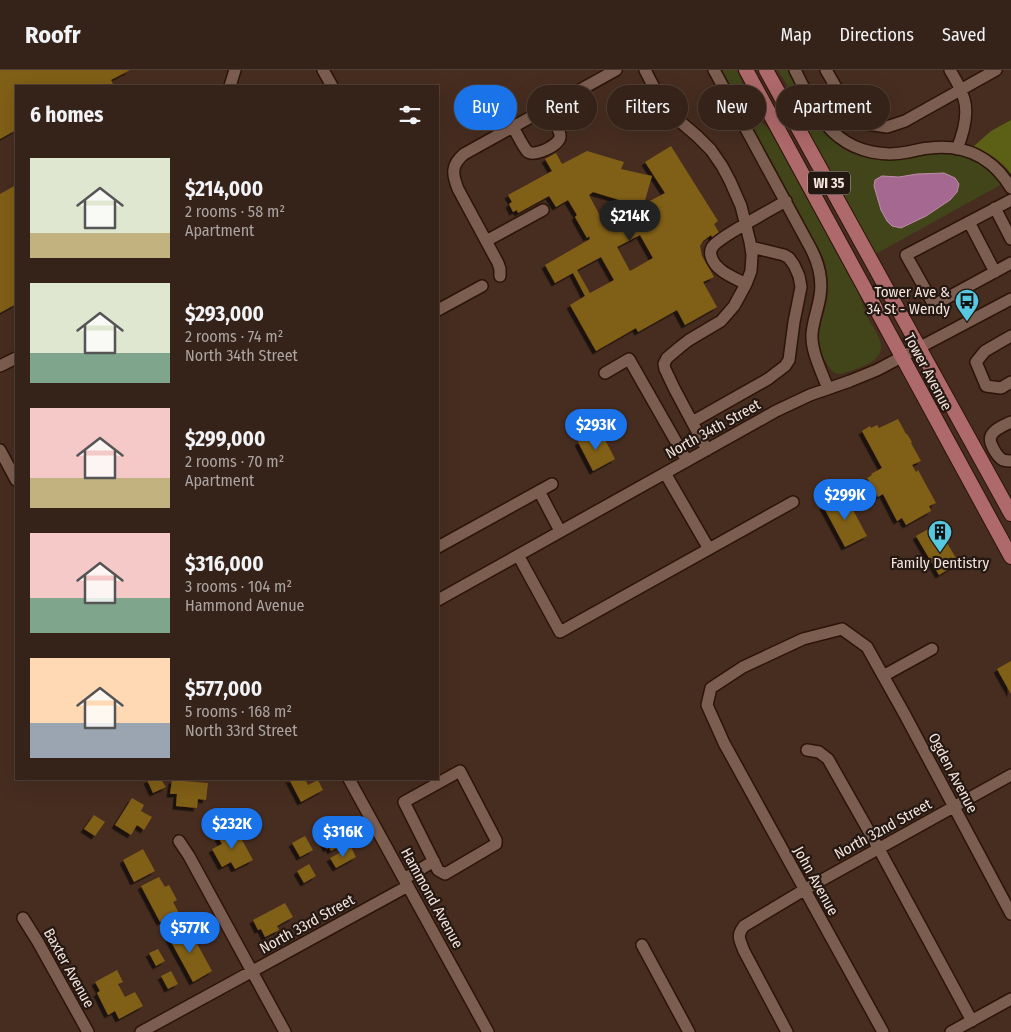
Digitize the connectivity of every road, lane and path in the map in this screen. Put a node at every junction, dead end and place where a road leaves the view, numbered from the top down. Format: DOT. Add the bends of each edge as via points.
graph roads {
  1 [pos="235,70"];
  2 [pos="323,70"];
  3 [pos="616,70"];
  4 [pos="645,70"];
  5 [pos="714,70"];
  6 [pos="746,70"];
  7 [pos="766,70"];
  8 [pos="795,70"];
  9 [pos="826,70"];
  10 [pos="950,70"];
  11 [pos="996,70"];
  12 [pos="230,85"];
  13 [pos="331,85"];
  14 [pos="589,85"];
  15 [pos="961,90"];
  16 [pos="508,130"];
  17 [pos="515,130"];
  18 [pos="558,130"];
  19 [pos="957,149"];
  20 [pos="1011,188"];
  21 [pos="1011,200"];
  22 [pos="786,201"];
  23 [pos="994,208"];
  24 [pos="542,210"];
  25 [pos="968,222"];
  26 [pos="745,224"];
  27 [pos="1011,239"];
  28 [pos="486,241"];
  29 [pos="751,247"];
  30 [pos="1011,263"];
  31 [pos="995,272"];
  32 [pos="500,276"];
  33 [pos="746,284"];
  34 [pos="482,286"];
  35 [pos="1011,299"];
  36 [pos="439,309"];
  37 [pos="1011,336"];
  38 [pos="919,347"];
  39 [pos="902,356"];
  40 [pos="15,358"];
  41 [pos="0,366"];
  42 [pos="605,373"];
  43 [pos="1011,382"];
  44 [pos="828,389"];
  45 [pos="692,422"];
  46 [pos="1011,422"];
  47 [pos="0,450"];
  48 [pos="707,450"];
  49 [pos="686,461"];
  50 [pos="1011,461"];
  51 [pos="665,472"];
  52 [pos="15,478"];
  53 [pos="552,484"];
  54 [pos="539,491"];
  55 [pos="793,502"];
  56 [pos="1011,514"];
  57 [pos="560,531"];
  58 [pos="439,546"];
  59 [pos="709,549"];
  60 [pos="518,555"];
  61 [pos="1011,558"];
  62 [pos="439,599"];
  63 [pos="932,649"];
  64 [pos="883,676"];
  65 [pos="724,743"];
  66 [pos="807,750"];
  67 [pos="1011,776"];
  68 [pos="350,780"];
  69 [pos="954,807"];
  70 [pos="179,841"];
  71 [pos="879,849"];
  72 [pos="434,861"];
  73 [pos="406,882"];
  74 [pos="804,890"];
  75 [pos="1011,914"];
  76 [pos="23,918"];
  77 [pos="642,945"];
  78 [pos="251,972"];
  79 [pos="1011,1000"];
  80 [pos="972,1021"];
  81 [pos="88,1032"];
  82 [pos="141,1032"];
  83 [pos="285,1032"];
  84 [pos="488,1032"];
  85 [pos="689,1032"];
  86 [pos="787,1032"];
  87 [pos="883,1032"];
  88 [pos="951,1032"];
  1 -- 12 [label="street"];
  2 -- 13 [label="street"];
  3 -- 14 [label="street"];
  4 -- 26 [label="street" via="660,101 704,143 722,166"];
  5 -- 22 [label="street"];
  6 -- 39 [label="main road, Tower Avenue / WI 35"];
  7 -- 38 [label="main road, Tower Avenue / WI 35"];
  8 -- 19 [label="street" via="828,127 853,146 883,154 944,147"];
  9 -- 15 [label="street" via="849,110 867,124 878,126 887,127 905,121"];
  10 -- 15 [label="street"];
  11 -- 15 [label="street"];
  15 -- 19 [label="street" via="966,118"];
  16 -- 28 [label="street" via="464,154 454,166 454,180"];
  17 -- 18 [label="street" via="532,154 558,143"];
  19 -- 20 [label="street" via="984,158"];
  21 -- 23 [label="street"];
  22 -- 26 [label="street"];
  22 -- 44 [label="street" via="814,253 819,271 821,287 812,343"];
  23 -- 25 [label="street"];
  23 -- 27 [label="street"];
  24 -- 28 [label="street"];
  25 -- 31 [label="street"];
  25 -- 31 [label="street" via="906,255 934,305"];
  26 -- 29 [label="street"];
  26 -- 33 [label="street" via="714,244 710,254 720,270"];
  28 -- 32 [label="street" via="498,263"];
  29 -- 33 [label="street" via="751,271"];
  29 -- 45 [label="street" via="789,258 799,276 801,287 789,360 768,379"];
  30 -- 31 [label="street"];
  33 -- 45 [label="street" via="727,314 665,361 665,369"];
  34 -- 36 [label="street"];
  35 -- 38 [label="street, North 34th Street"];
  37 -- 43 [label="street" via="985,351 976,362 986,386 1001,388"];
  38 -- 39 [label="street, North 34th Street"];
  38 -- 56 [label="main road, Tower Avenue / WI 35"];
  39 -- 44 [label="street, North 34th Street"];
  39 -- 61 [label="main road, Tower Avenue / WI 35"];
  40 -- 41 [label="street"];
  42 -- 49 [label="street" via="629,359"];
  44 -- 48 [label="street, North 34th Street" via="776,411"];
  45 -- 48 [label="street"];
  46 -- 50 [label="street" via="992,433 990,438 999,457"];
  47 -- 52 [label="street"];
  48 -- 49 [label="street, North 34th Street"];
  49 -- 51 [label="street, North 34th Street"];
  51 -- 57 [label="street, North 34th Street"];
  51 -- 59 [label="street"];
  53 -- 54 [label="street"];
  54 -- 57 [label="street"];
  54 -- 58 [label="street"];
  55 -- 59 [label="street"];
  57 -- 60 [label="street, North 34th Street"];
  59 -- 60 [label="street" via="560,632"];
  60 -- 62 [label="street, North 34th Street"];
  63 -- 64 [label="street"];
  64 -- 65 [label="street, Ogden Avenue" via="867,647 842,630 803,639 743,667 712,688 707,705"];
  64 -- 69 [label="street, Ogden Avenue"];
  65 -- 74 [label="street, John Avenue"];
  66 -- 71 [label="street" via="820,752 828,760"];
  67 -- 69 [label="street, North 32nd Street"];
  68 -- 73 [label="street, Hammond Avenue"];
  69 -- 71 [label="street, North 32nd Street"];
  69 -- 75 [label="street, Ogden Avenue"];
  70 -- 78 [label="street"];
  71 -- 74 [label="street, North 32nd Street"];
  71 -- 80 [label="street"];
  72 -- 72 [label="street" via="404,802 460,771 496,844 445,874 438,870"];
  72 -- 73 [label="street, North 33rd Street"];
  73 -- 78 [label="street, North 33rd Street"];
  73 -- 84 [label="street, Hammond Avenue"];
  74 -- 86 [label="street, North 32nd Street" via="744,926 739,937"];
  74 -- 87 [label="street, John Avenue"];
  76 -- 81 [label="street, Baxter Avenue"];
  77 -- 85 [label="street"];
  78 -- 82 [label="street, North 33rd Street"];
  78 -- 83 [label="street"];
  79 -- 80 [label="street"];
  80 -- 88 [label="street"];
}
